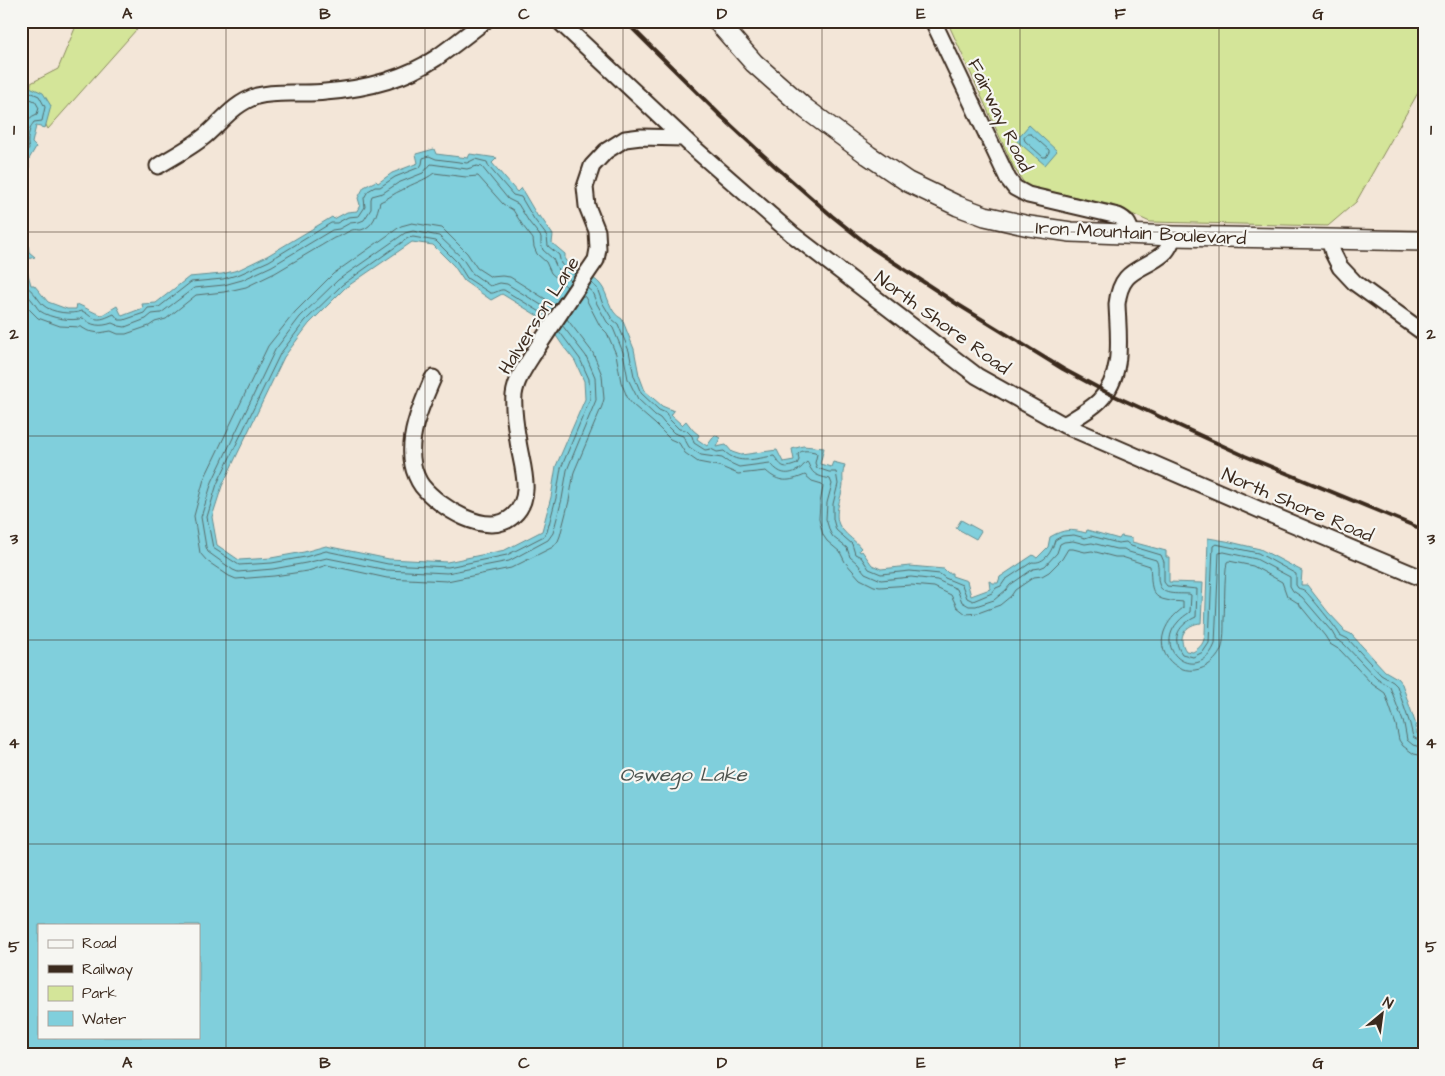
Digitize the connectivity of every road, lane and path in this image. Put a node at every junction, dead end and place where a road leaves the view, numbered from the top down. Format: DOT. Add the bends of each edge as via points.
graph roads {
  1 [pos="485,21"];
  2 [pos="559,21"];
  3 [pos="717,21"];
  4 [pos="933,21"];
  5 [pos="683,138"];
  6 [pos="158,166"];
  7 [pos="1132,234"];
  8 [pos="1174,236"];
  9 [pos="1329,239"];
  10 [pos="1424,240"];
  11 [pos="1424,333"];
  12 [pos="434,378"];
  13 [pos="1064,425"];
  14 [pos="1424,579"];
  1 -- 6 [label="street" via="435,59 383,83 308,94 276,93 246,101 230,111 205,136"];
  2 -- 5 [label="street, North Shore Road"];
  3 -- 7 [label="street, Iron Mountain Boulevard" via="754,63 790,95 908,182 958,206 1000,220 1056,230"];
  4 -- 7 [label="street, Fairway Road" via="990,143 1015,188 1028,195 1118,216 1128,224"];
  5 -- 12 [label="street, Halverson Lane" via="625,139 606,151 592,166 585,187 587,206 597,231 596,260 516,384 514,397 525,488 520,508 503,523 493,525 469,520 450,510 421,484 413,465 412,445 419,412"];
  5 -- 13 [label="street, North Shore Road" via="792,234 977,376"];
  7 -- 8 [label="street, Iron Mountain Boulevard"];
  8 -- 9 [label="street, Iron Mountain Boulevard"];
  8 -- 13 [label="street" via="1162,255 1134,270 1120,288 1117,368 1111,384 1099,401"];
  9 -- 10 [label="street, Iron Mountain Boulevard"];
  9 -- 11 [label="street" via="1340,267 1355,282"];
  13 -- 14 [label="street, North Shore Road"];
}
